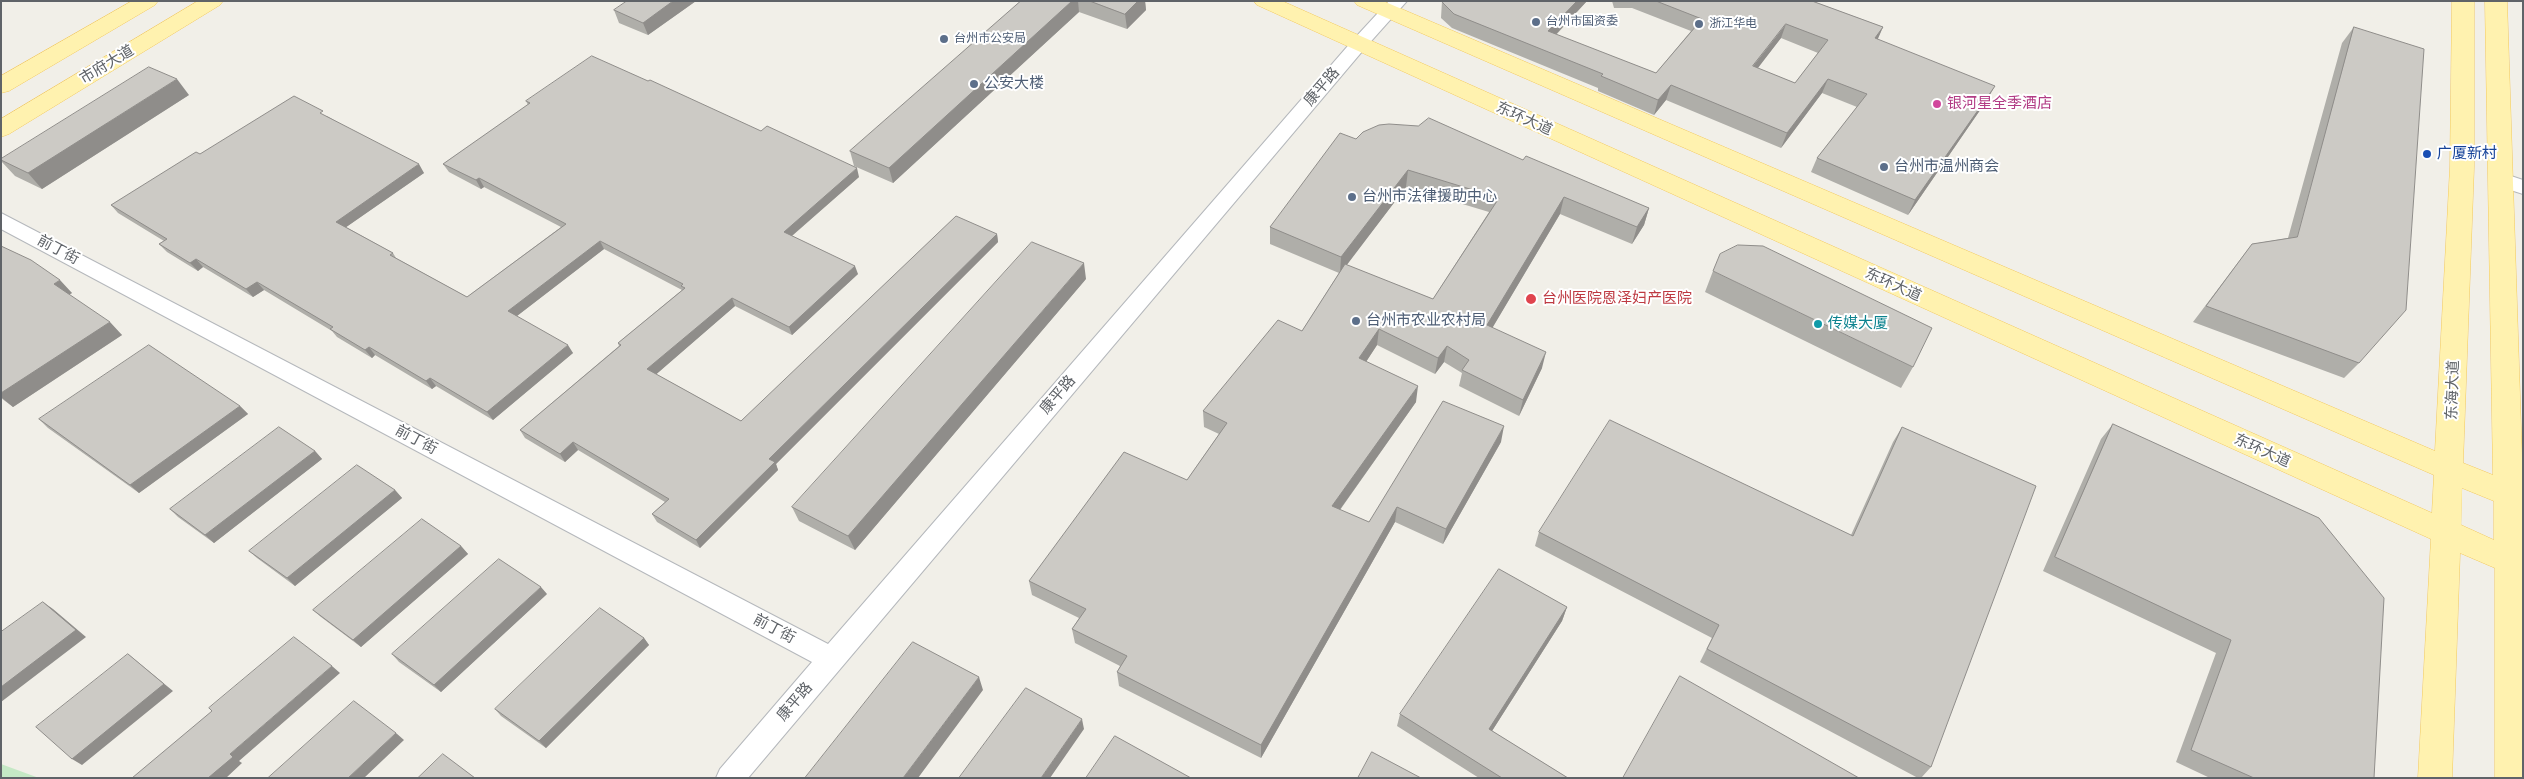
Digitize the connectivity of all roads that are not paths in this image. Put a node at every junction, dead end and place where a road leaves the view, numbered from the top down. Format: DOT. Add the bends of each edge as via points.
graph roads {
  1 [pos="148,1"];
  2 [pos="213,1"];
  3 [pos="1264,1"];
  4 [pos="1364,1"];
  5 [pos="2463,1"];
  6 [pos="2496,1"];
  7 [pos="1393,7"];
  8 [pos="1359,44"];
  9 [pos="1,86"];
  10 [pos="1,129"];
  11 [pos="2499,179"];
  12 [pos="2523,187"];
  13 [pos="1,220"];
  14 [pos="2450,470"];
  15 [pos="2515,498"];
  16 [pos="2446,534"];
  17 [pos="2516,564"];
  18 [pos="831,659"];
  19 [pos="730,778"];
  20 [pos="2436,778"];
  21 [pos="2512,778"];
  1 -- 9 [label="main road"];
  2 -- 10 [label="main road, 市府大道"];
  3 -- 8 [label="main road, 东环大道"];
  4 -- 7 [label="main road"];
  5 -- 14 [label="main road, 东海大道" via="2462,167"];
  6 -- 11 [label="main road"];
  7 -- 8 [label="street, 康平路"];
  7 -- 14 [label="main road"];
  8 -- 16 [label="main road, 东环大道"];
  8 -- 18 [label="street, 康平路"];
  11 -- 12 [label="street"];
  11 -- 15 [label="main road"];
  13 -- 18 [label="street, 前丁街"];
  14 -- 15 [label="main road"];
  14 -- 16 [label="main road, 东海大道"];
  15 -- 17 [label="main road"];
  16 -- 17 [label="main road, 东环大道"];
  16 -- 20 [label="main road, 东海大道"];
  17 -- 21 [label="main road" via="2512,624"];
  18 -- 19 [label="street, 康平路"];
}
